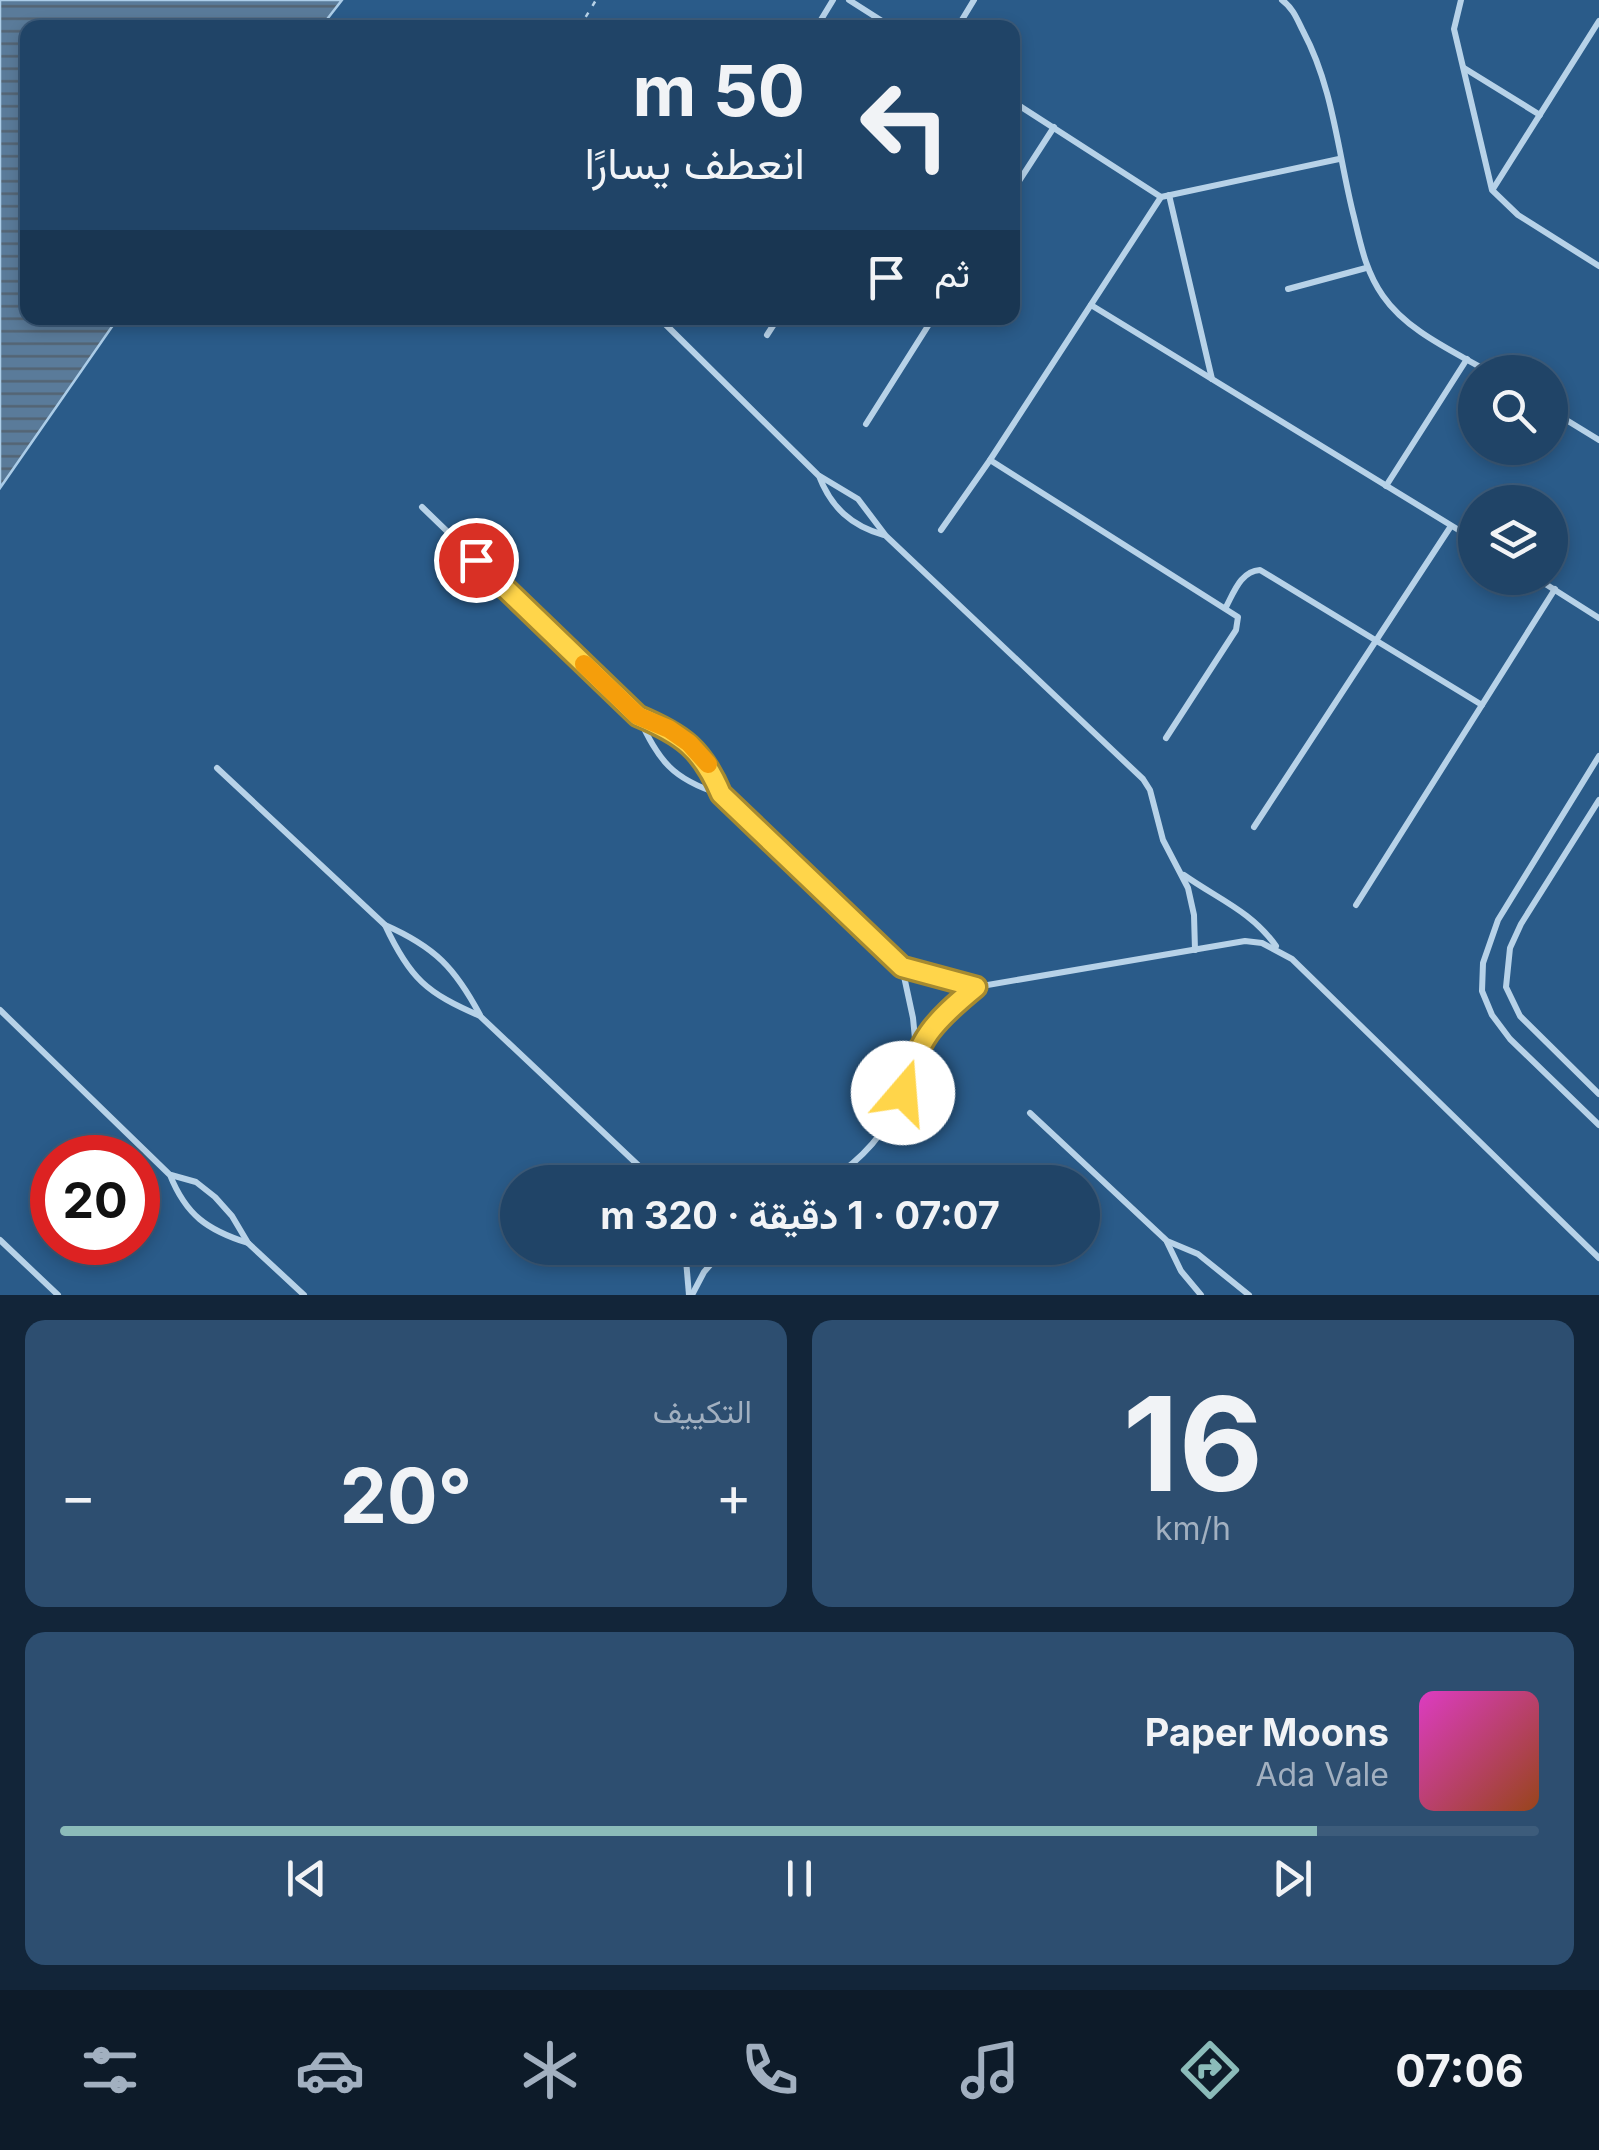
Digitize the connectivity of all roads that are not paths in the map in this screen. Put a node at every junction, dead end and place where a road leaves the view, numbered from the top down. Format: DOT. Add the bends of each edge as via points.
graph roads {
  1 [pos="849,0"];
  2 [pos="1282,0"];
  3 [pos="1460,0"];
  4 [pos="1292,3"];
  5 [pos="880,20"];
  6 [pos="1599,21"];
  7 [pos="1463,68"];
  8 [pos="1020,106"];
  9 [pos="1540,115"];
  10 [pos="1054,127"];
  11 [pos="1339,159"];
  12 [pos="1020,180"];
  13 [pos="1492,190"];
  14 [pos="1165,196"];
  15 [pos="1598,263"];
  16 [pos="1366,268"];
  17 [pos="1288,289"];
  18 [pos="1092,305"];
  19 [pos="667,325"];
  20 [pos="773,325"];
  21 [pos="929,325"];
  22 [pos="767,335"];
  23 [pos="1461,355"];
  24 [pos="1458,373"];
  25 [pos="1212,379"];
  26 [pos="1568,421"];
  27 [pos="866,424"];
  28 [pos="1599,440"];
  29 [pos="990,460"];
  30 [pos="818,475"];
  31 [pos="1386,486"];
  32 [pos="422,507"];
  33 [pos="1451,526"];
  34 [pos="941,530"];
  35 [pos="1458,530"];
  36 [pos="886,536"];
  37 [pos="1551,595"];
  38 [pos="1564,595"];
  39 [pos="1225,607"];
  40 [pos="1599,618"];
  41 [pos="1376,641"];
  42 [pos="1482,706"];
  43 [pos="638,716"];
  44 [pos="1166,738"];
  45 [pos="1599,756"];
  46 [pos="217,768"];
  47 [pos="721,794"];
  48 [pos="1599,800"];
  49 [pos="1254,826"];
  50 [pos="1183,875"];
  51 [pos="1356,905"];
  52 [pos="385,925"];
  53 [pos="1278,949"];
  54 [pos="1196,950"];
  55 [pos="902,967"];
  56 [pos="976,987"];
  57 [pos="0,1010"];
  58 [pos="480,1016"];
  59 [pos="916,1050"];
  60 [pos="1599,1094"];
  61 [pos="1030,1114"];
  62 [pos="1599,1125"];
  63 [pos="639,1165"];
  64 [pos="852,1165"];
  65 [pos="170,1175"];
  66 [pos="0,1240"];
  67 [pos="1166,1240"];
  68 [pos="248,1243"];
  69 [pos="1599,1258"];
  70 [pos="687,1265"];
  71 [pos="710,1265"];
  72 [pos="58,1295"];
  73 [pos="304,1295"];
  74 [pos="690,1295"];
  75 [pos="1201,1295"];
  76 [pos="1249,1295"];
  1 -- 5 [label="lane"];
  2 -- 4 [label="lane"];
  3 -- 7 [label="lane" via="1454,29"];
  4 -- 11 [label="lane" via="1334,115"];
  6 -- 9 [label="lane"];
  7 -- 9 [label="lane"];
  7 -- 13 [label="lane"];
  8 -- 10 [label="lane"];
  9 -- 13 [label="lane"];
  10 -- 12 [label="lane"];
  10 -- 14 [label="lane"];
  11 -- 14 [label="lane"];
  11 -- 16 [label="lane"];
  13 -- 15 [label="lane" via="1518,216"];
  14 -- 18 [label="lane"];
  14 -- 25 [label="lane"];
  16 -- 17 [label="lane"];
  16 -- 23 [label="lane" via="1400,317"];
  18 -- 25 [label="lane"];
  18 -- 29 [label="lane"];
  19 -- 30 [label="lane"];
  20 -- 22 [label="lane"];
  21 -- 27 [label="lane"];
  24 -- 31 [label="lane"];
  25 -- 31 [label="lane"];
  26 -- 28 [label="lane"];
  29 -- 34 [label="lane"];
  29 -- 39 [label="lane"];
  30 -- 36 [label="lane" via="858,499"];
  30 -- 36 [label="lane" via="843,515"];
  31 -- 33 [label="lane"];
  32 -- 43 [label="lane"];
  33 -- 35 [label="lane"];
  33 -- 41 [label="lane"];
  36 -- 50 [label="lane" via="1143,779 1162,840"];
  37 -- 42 [label="lane"];
  38 -- 40 [label="lane"];
  39 -- 41 [label="lane" via="1242,578 1260,570"];
  39 -- 44 [label="lane" via="1238,616 1236,630"];
  41 -- 42 [label="lane"];
  41 -- 49 [label="lane"];
  42 -- 51 [label="lane"];
  43 -- 47 [label="lane" via="689,743"];
  43 -- 47 [label="lane" via="669,769"];
  45 -- 62 [label="lane" via="1498,920 1483,963 1482,990 1510,1039"];
  46 -- 52 [label="lane"];
  47 -- 55 [label="lane"];
  48 -- 60 [label="lane" via="1521,924 1510,948 1506,987 1520,1016"];
  50 -- 53 [label="lane" via="1237,906"];
  50 -- 54 [label="lane"];
  52 -- 58 [label="lane" via="440,956"];
  52 -- 58 [label="lane" via="417,979"];
  53 -- 54 [label="lane" via="1244,942"];
  53 -- 69 [label="lane"];
  54 -- 56 [label="lane"];
  55 -- 56 [label="lane"];
  55 -- 59 [label="lane"];
  56 -- 59 [label="lane"];
  57 -- 65 [label="lane"];
  58 -- 63 [label="lane"];
  59 -- 64 [label="lane" via="887,1128"];
  61 -- 67 [label="lane"];
  65 -- 68 [label="lane" via="196,1182 215,1197"];
  65 -- 68 [label="lane" via="198,1219"];
  66 -- 72 [label="lane"];
  67 -- 75 [label="lane"];
  67 -- 76 [label="lane" via="1198,1254"];
  68 -- 73 [label="lane"];
  70 -- 74 [label="lane"];
  71 -- 74 [label="lane"];
}
